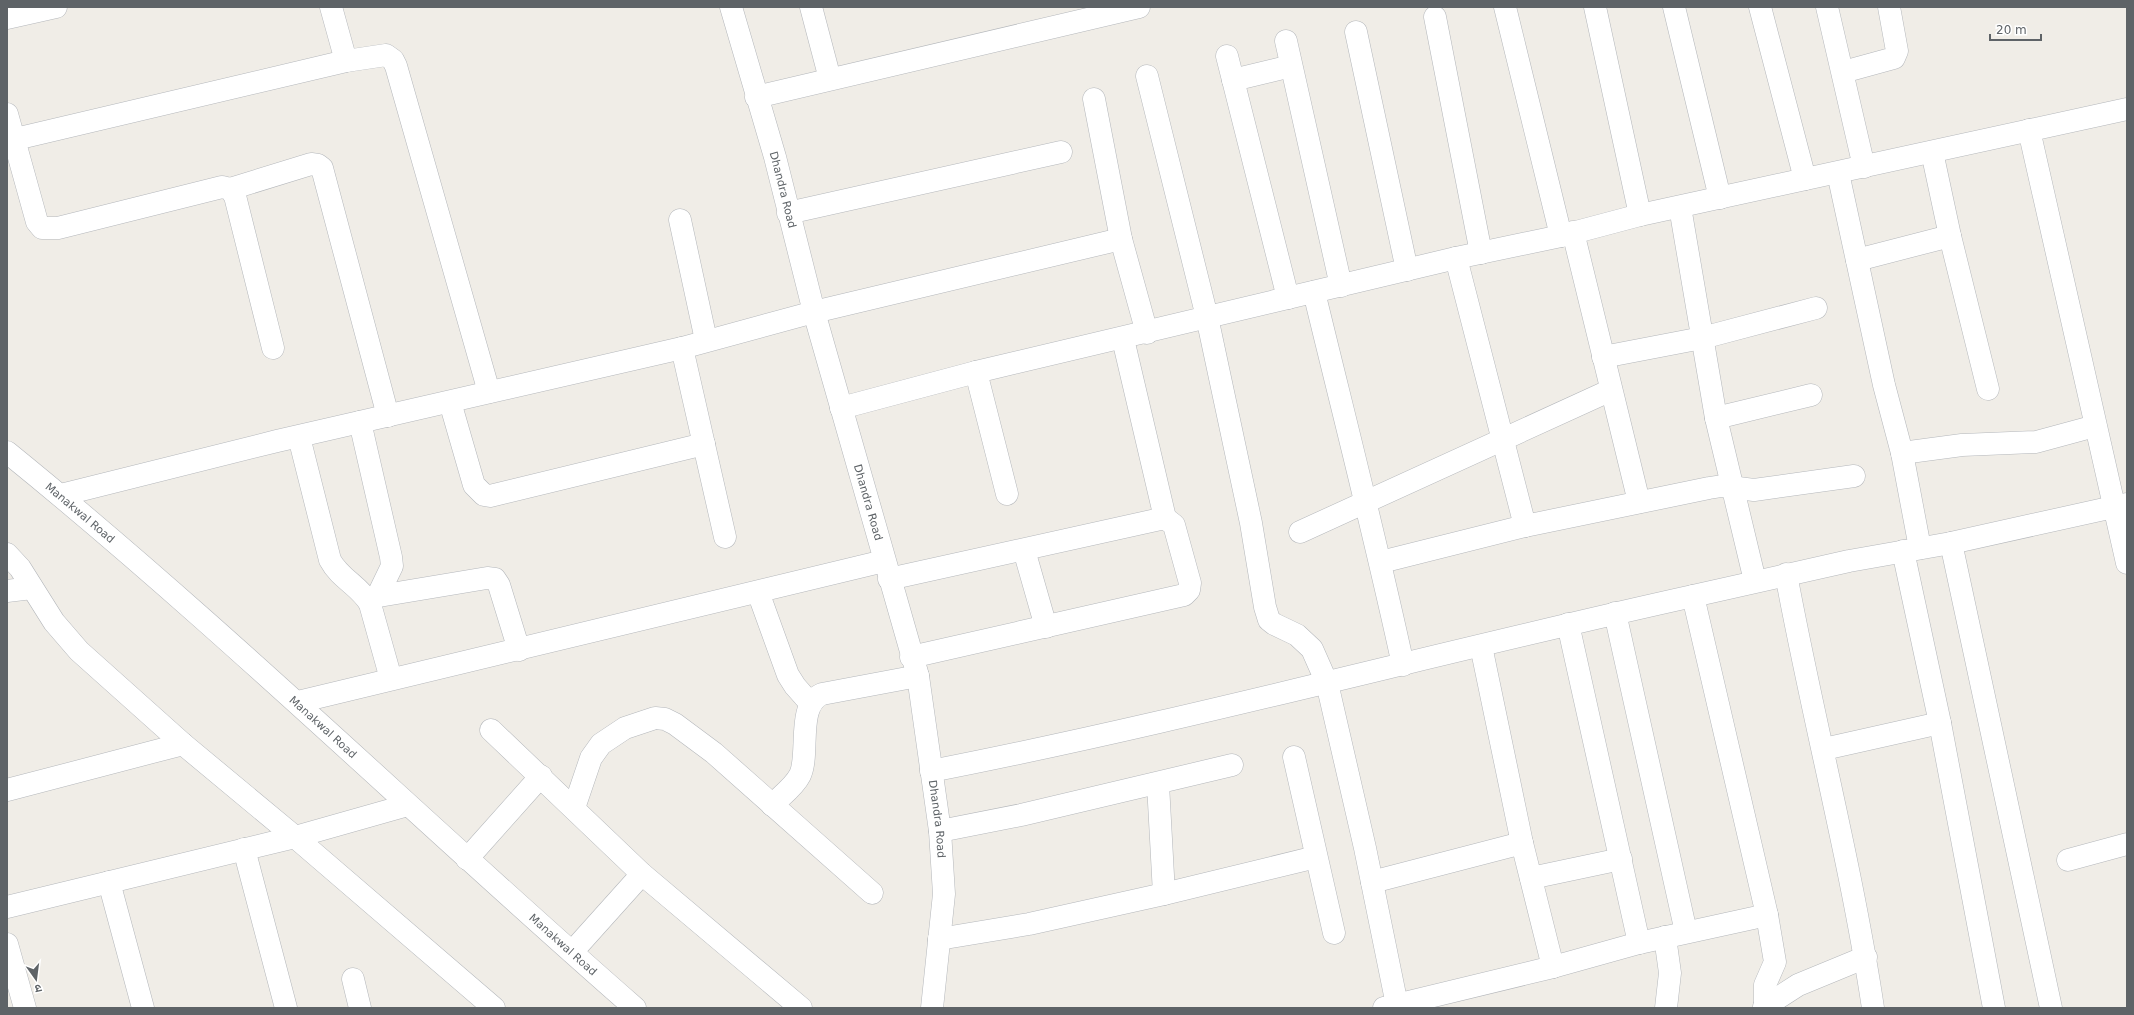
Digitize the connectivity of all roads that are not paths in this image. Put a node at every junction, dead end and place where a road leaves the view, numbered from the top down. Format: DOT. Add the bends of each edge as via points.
graph roads {
  1 [pos="56,7"];
  2 [pos="331,7"];
  3 [pos="731,7"];
  4 [pos="810,7"];
  5 [pos="1139,7"];
  6 [pos="1505,7"];
  7 [pos="1595,7"];
  8 [pos="1674,7"];
  9 [pos="1760,7"];
  10 [pos="1827,7"];
  11 [pos="1889,7"];
  12 [pos="1435,17"];
  13 [pos="7,18"];
  14 [pos="1356,32"];
  15 [pos="1286,41"];
  16 [pos="1227,56"];
  17 [pos="346,61"];
  18 [pos="1291,66"];
  19 [pos="1843,72"];
  20 [pos="1148,76"];
  21 [pos="830,79"];
  22 [pos="1234,80"];
  23 [pos="756,97"];
  24 [pos="1094,99"];
  25 [pos="2127,109"];
  26 [pos="7,114"];
  27 [pos="2029,130"];
  28 [pos="10,140"];
  29 [pos="1061,152"];
  30 [pos="1932,152"];
  31 [pos="1864,167"];
  32 [pos="1838,172"];
  33 [pos="1805,179"];
  34 [pos="230,189"];
  35 [pos="1720,198"];
  36 [pos="1680,207"];
  37 [pos="788,213"];
  38 [pos="1640,215"];
  39 [pos="680,220"];
  40 [pos="1567,234"];
  41 [pos="1950,236"];
  42 [pos="1121,239"];
  43 [pos="1481,253"];
  44 [pos="1456,258"];
  45 [pos="1857,260"];
  46 [pos="1407,270"];
  47 [pos="1341,286"];
  48 [pos="1314,292"];
  49 [pos="1288,298"];
  50 [pos="1816,308"];
  51 [pos="814,312"];
  52 [pos="1207,317"];
  53 [pos="1147,333"];
  54 [pos="1702,338"];
  55 [pos="1123,339"];
  56 [pos="706,340"];
  57 [pos="273,348"];
  58 [pos="682,348"];
  59 [pos="1603,357"];
  60 [pos="976,372"];
  61 [pos="1988,389"];
  62 [pos="1611,390"];
  63 [pos="490,392"];
  64 [pos="1811,395"];
  65 [pos="450,402"];
  66 [pos="841,408"];
  67 [pos="388,416"];
  68 [pos="1716,418"];
  69 [pos="360,422"];
  70 [pos="2095,426"];
  71 [pos="299,437"];
  72 [pos="1502,441"];
  73 [pos="704,444"];
  74 [pos="7,452"];
  75 [pos="1902,453"];
  76 [pos="1854,476"];
  77 [pos="1732,487"];
  78 [pos="1007,494"];
  79 [pos="61,495"];
  80 [pos="1639,502"];
  81 [pos="1365,503"];
  82 [pos="2120,506"];
  83 [pos="1164,518"];
  84 [pos="1525,526"];
  85 [pos="1300,532"];
  86 [pos="725,536"];
  87 [pos="1951,543"];
  88 [pos="1912,549"];
  89 [pos="1024,550"];
  90 [pos="7,554"];
  91 [pos="1381,562"];
  92 [pos="2127,563"];
  93 [pos="886,570"];
  94 [pos="1786,574"];
  95 [pos="1755,581"];
  96 [pos="32,588"];
  97 [pos="7,591"];
  98 [pos="758,592"];
  99 [pos="373,596"];
  100 [pos="1693,596"];
  101 [pos="1615,613"];
  102 [pos="1568,624"];
  103 [pos="1046,627"];
  104 [pos="1481,646"];
  105 [pos="519,650"];
  106 [pos="1403,665"];
  107 [pos="914,667"];
  108 [pos="391,679"];
  109 [pos="1327,683"];
  110 [pos="298,702"];
  111 [pos="810,704"];
  112 [pos="1940,723"];
  113 [pos="491,730"];
  114 [pos="183,744"];
  115 [pos="1824,749"];
  116 [pos="1294,757"];
  117 [pos="1232,765"];
  118 [pos="931,771"];
  119 [pos="541,776"];
  120 [pos="1158,784"];
  121 [pos="7,790"];
  122 [pos="408,805"];
  123 [pos="772,805"];
  124 [pos="574,808"];
  125 [pos="940,830"];
  126 [pos="295,837"];
  127 [pos="1522,843"];
  128 [pos="2127,844"];
  129 [pos="244,849"];
  130 [pos="1316,857"];
  131 [pos="467,859"];
  132 [pos="1621,859"];
  133 [pos="2068,860"];
  134 [pos="642,874"];
  135 [pos="1531,878"];
  136 [pos="109,882"];
  137 [pos="1372,882"];
  138 [pos="872,893"];
  139 [pos="1164,894"];
  140 [pos="7,907"];
  141 [pos="1767,915"];
  142 [pos="1686,932"];
  143 [pos="1334,933"];
  144 [pos="1665,937"];
  145 [pos="939,939"];
  146 [pos="1639,943"];
  147 [pos="7,944"];
  148 [pos="572,952"];
  149 [pos="1866,957"];
  150 [pos="1553,967"];
  151 [pos="1769,974"];
  152 [pos="353,979"];
  153 [pos="1790,989"];
  154 [pos="1390,1007"];
  155 [pos="26,1008"];
  156 [pos="143,1008"];
  157 [pos="286,1008"];
  158 [pos="360,1008"];
  159 [pos="494,1008"];
  160 [pos="636,1008"];
  161 [pos="801,1008"];
  162 [pos="932,1008"];
  163 [pos="1666,1008"];
  164 [pos="1765,1008"];
  165 [pos="1873,1008"];
  166 [pos="1994,1008"];
  167 [pos="2051,1008"];
  1 -- 13 [label="street"];
  2 -- 17 [label="street"];
  3 -- 23 [label="street, Dhandra Road"];
  4 -- 21 [label="street"];
  5 -- 21 [label="street"];
  6 -- 40 [label="street"];
  7 -- 38 [label="street"];
  8 -- 35 [label="street"];
  9 -- 33 [label="street"];
  10 -- 19 [label="street"];
  11 -- 19 [label="street" via="1897,51 1894,58"];
  12 -- 43 [label="street"];
  14 -- 46 [label="street"];
  15 -- 18 [label="street"];
  16 -- 22 [label="street"];
  17 -- 28 [label="street"];
  17 -- 63 [label="street" via="384,55 393,60 396,66"];
  18 -- 22 [label="street"];
  18 -- 47 [label="street"];
  19 -- 31 [label="street"];
  20 -- 52 [label="street"];
  21 -- 23 [label="street"];
  22 -- 49 [label="street"];
  23 -- 37 [label="street, Dhandra Road" via="775,157"];
  24 -- 42 [label="street"];
  25 -- 27 [label="street"];
  26 -- 28 [label="street"];
  27 -- 30 [label="street"];
  27 -- 70 [label="street"];
  28 -- 34 [label="street" via="37,222 42,228 58,228 222,187"];
  29 -- 37 [label="street"];
  30 -- 31 [label="street"];
  30 -- 41 [label="street"];
  31 -- 32 [label="street"];
  32 -- 33 [label="street"];
  32 -- 45 [label="street"];
  33 -- 35 [label="street"];
  34 -- 57 [label="street" via="235,196"];
  34 -- 67 [label="street" via="311,164 322,168"];
  35 -- 36 [label="street"];
  36 -- 38 [label="street"];
  36 -- 54 [label="street"];
  37 -- 51 [label="street, Dhandra Road"];
  38 -- 40 [label="street"];
  39 -- 56 [label="street"];
  40 -- 43 [label="street"];
  40 -- 59 [label="street"];
  41 -- 45 [label="street"];
  41 -- 61 [label="street"];
  42 -- 51 [label="street"];
  42 -- 53 [label="street"];
  43 -- 44 [label="street"];
  44 -- 46 [label="street"];
  44 -- 72 [label="street"];
  45 -- 75 [label="street" via="1884,385"];
  46 -- 47 [label="street"];
  47 -- 48 [label="street"];
  48 -- 49 [label="street"];
  48 -- 81 [label="street"];
  49 -- 52 [label="street"];
  50 -- 54 [label="street"];
  51 -- 56 [label="street"];
  51 -- 66 [label="street, Dhandra Road"];
  52 -- 53 [label="street"];
  52 -- 109 [label="street" via="1250,516 1267,614 1274,624 1306,642 1318,660"];
  53 -- 55 [label="street"];
  54 -- 59 [label="street"];
  54 -- 68 [label="street"];
  55 -- 60 [label="street"];
  55 -- 83 [label="street"];
  56 -- 58 [label="street"];
  58 -- 63 [label="street"];
  58 -- 73 [label="street"];
  59 -- 62 [label="street"];
  60 -- 66 [label="street"];
  60 -- 78 [label="street"];
  62 -- 72 [label="street"];
  62 -- 80 [label="street"];
  63 -- 65 [label="street"];
  64 -- 68 [label="street"];
  65 -- 67 [label="street"];
  65 -- 73 [label="street" via="474,485 484,495 490,496"];
  66 -- 93 [label="street, Dhandra Road"];
  67 -- 69 [label="street"];
  68 -- 77 [label="street"];
  69 -- 71 [label="street"];
  69 -- 99 [label="street" via="392,566"];
  70 -- 75 [label="street" via="2036,442 1962,445"];
  70 -- 82 [label="street"];
  71 -- 79 [label="street"];
  71 -- 99 [label="street" via="330,560 339,574"];
  72 -- 81 [label="street"];
  72 -- 84 [label="street"];
  73 -- 86 [label="street"];
  74 -- 79 [label="street, Manakwal Road"];
  75 -- 88 [label="street"];
  76 -- 77 [label="street" via="1754,490"];
  77 -- 80 [label="street" via="1709,488"];
  77 -- 95 [label="street"];
  79 -- 110 [label="street, Manakwal Road"];
  80 -- 84 [label="street"];
  81 -- 85 [label="street"];
  81 -- 91 [label="street"];
  82 -- 87 [label="street"];
  82 -- 92 [label="street"];
  83 -- 89 [label="street"];
  83 -- 103 [label="street" via="1174,526 1190,583 1187,593"];
  84 -- 91 [label="street"];
  87 -- 88 [label="street"];
  87 -- 167 [label="street"];
  88 -- 94 [label="street"];
  88 -- 112 [label="street"];
  89 -- 93 [label="street"];
  89 -- 103 [label="street"];
  90 -- 96 [label="street" via="20,568"];
  91 -- 106 [label="street"];
  93 -- 98 [label="street"];
  93 -- 107 [label="street, Dhandra Road"];
  94 -- 95 [label="street"];
  94 -- 115 [label="street"];
  95 -- 100 [label="street"];
  96 -- 97 [label="street"];
  96 -- 114 [label="street" via="78,652"];
  98 -- 105 [label="street"];
  98 -- 111 [label="street" via="788,675"];
  99 -- 105 [label="street" via="461,581 495,579 500,585"];
  99 -- 108 [label="street" via="374,612"];
  100 -- 101 [label="street"];
  100 -- 141 [label="street"];
  101 -- 102 [label="street"];
  101 -- 142 [label="street"];
  102 -- 104 [label="street"];
  102 -- 132 [label="street"];
  103 -- 107 [label="street"];
  104 -- 106 [label="street"];
  104 -- 127 [label="street"];
  105 -- 108 [label="street"];
  106 -- 109 [label="street"];
  107 -- 111 [label="street" via="822,694"];
  107 -- 118 [label="street, Dhandra Road"];
  108 -- 110 [label="street"];
  109 -- 118 [label="street"];
  109 -- 137 [label="street"];
  110 -- 122 [label="street, Manakwal Road"];
  111 -- 123 [label="street" via="800,774"];
  112 -- 115 [label="street"];
  112 -- 166 [label="street"];
  113 -- 119 [label="street"];
  114 -- 121 [label="street"];
  114 -- 126 [label="street"];
  115 -- 149 [label="street"];
  116 -- 130 [label="street"];
  117 -- 120 [label="street"];
  118 -- 125 [label="street, Dhandra Road"];
  119 -- 124 [label="street"];
  119 -- 131 [label="street"];
  120 -- 125 [label="street"];
  120 -- 139 [label="street"];
  122 -- 126 [label="street"];
  122 -- 131 [label="street, Manakwal Road"];
  123 -- 124 [label="street" via="714,753 675,724 655,718 625,728 601,744 591,758"];
  123 -- 138 [label="street"];
  124 -- 134 [label="street"];
  125 -- 145 [label="street, Dhandra Road" via="944,894"];
  126 -- 129 [label="street"];
  126 -- 159 [label="street"];
  127 -- 135 [label="street"];
  127 -- 137 [label="street"];
  128 -- 133 [label="street"];
  129 -- 136 [label="street"];
  129 -- 157 [label="street"];
  130 -- 139 [label="street"];
  130 -- 143 [label="street"];
  131 -- 148 [label="street, Manakwal Road"];
  132 -- 135 [label="street"];
  132 -- 146 [label="street"];
  134 -- 148 [label="street"];
  134 -- 161 [label="street"];
  135 -- 150 [label="street"];
  136 -- 140 [label="street"];
  136 -- 156 [label="street"];
  137 -- 154 [label="street"];
  139 -- 145 [label="street" via="1029,924"];
  141 -- 142 [label="street"];
  141 -- 151 [label="street" via="1775,958"];
  142 -- 144 [label="street"];
  144 -- 146 [label="street"];
  144 -- 163 [label="street" via="1670,973"];
  145 -- 162 [label="street, Dhandra Road"];
  146 -- 150 [label="street"];
  147 -- 155 [label="street"];
  148 -- 160 [label="street, Manakwal Road"];
  149 -- 153 [label="street"];
  149 -- 165 [label="street"];
  150 -- 154 [label="street"];
  151 -- 153 [label="street"];
  151 -- 164 [label="street" via="1764,992"];
  152 -- 158 [label="street"];
  153 -- 164 [label="street"];
}
